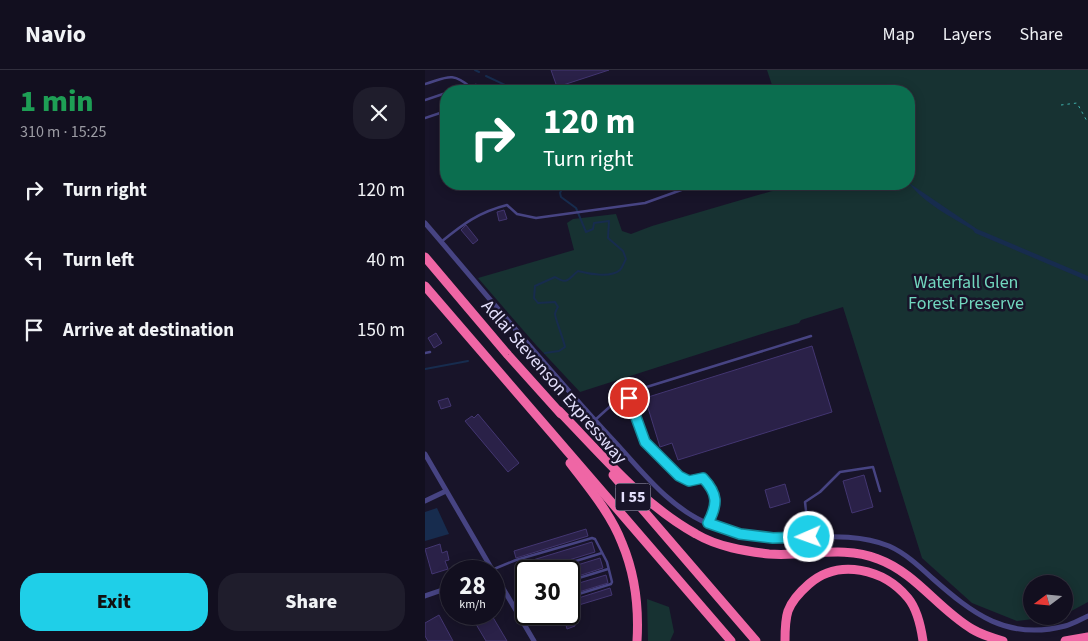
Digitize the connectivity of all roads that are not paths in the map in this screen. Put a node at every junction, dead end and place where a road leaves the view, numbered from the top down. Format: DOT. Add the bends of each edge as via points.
graph roads {
  1 [pos="425,84"];
  2 [pos="468,85"];
  3 [pos="440,95"];
  4 [pos="425,100"];
  5 [pos="440,113"];
  6 [pos="425,118"];
  7 [pos="681,190"];
  8 [pos="425,222"];
  9 [pos="441,242"];
  10 [pos="425,257"];
  11 [pos="425,286"];
  12 [pos="811,336"];
  13 [pos="430,352"];
  14 [pos="425,353"];
  15 [pos="624,394"];
  16 [pos="527,404"];
  17 [pos="559,411"];
  18 [pos="595,421"];
  19 [pos="425,454"];
  20 [pos="446,491"];
  21 [pos="880,491"];
  22 [pos="425,501"];
  23 [pos="708,523"];
  24 [pos="809,537"];
  25 [pos="602,553"];
  26 [pos="486,560"];
  27 [pos="579,560"];
  28 [pos="505,566"];
  29 [pos="609,569"];
  30 [pos="580,578"];
  31 [pos="440,591"];
  32 [pos="505,592"];
  33 [pos="580,594"];
  34 [pos="425,596"];
  35 [pos="1088,616"];
  36 [pos="1088,637"];
  37 [pos="535,641"];
  38 [pos="637,641"];
  39 [pos="731,641"];
  40 [pos="756,641"];
  41 [pos="785,641"];
  42 [pos="923,641"];
  43 [pos="1003,641"];
  44 [pos="1065,641"];
  1 -- 2 [label="lane" via="451,76"];
  3 -- 4 [label="lane"];
  5 -- 6 [label="lane"];
  7 -- 9 [label="lane" via="645,203 536,218 517,214 507,205 469,220"];
  8 -- 9 [label="street"];
  9 -- 18 [label="street"];
  10 -- 17 [label="highway, Adlai Stevenson Expressway / I 55"];
  11 -- 16 [label="highway, Adlai Stevenson Expressway / I 55"];
  12 -- 15 [label="lane"];
  13 -- 14 [label="lane"];
  15 -- 18 [label="lane"];
  15 -- 23 [label="lane" via="631,402 645,442 679,476 689,481 703,478 712,488 714,511"];
  16 -- 38 [label="highway" via="587,485 622,542 634,586"];
  16 -- 39 [label="highway, Adlai Stevenson Expressway / I 55"];
  17 -- 40 [label="highway, Adlai Stevenson Expressway / I 55"];
  17 -- 43 [label="highway" via="641,495 697,535 730,547 771,554 855,553 877,558 898,568 970,628"];
  18 -- 23 [label="street" via="675,504"];
  19 -- 20 [label="street"];
  20 -- 22 [label="street"];
  20 -- 26 [label="street"];
  21 -- 24 [label="lane" via="873,468 839,472 805,502"];
  23 -- 24 [label="street" via="740,534 773,538"];
  24 -- 35 [label="street" via="844,537 889,546 991,623 1033,632 1065,626"];
  25 -- 27 [label="lane"];
  25 -- 28 [label="lane" via="592,538"];
  25 -- 29 [label="lane"];
  29 -- 30 [label="lane"];
  29 -- 33 [label="lane" via="611,584"];
  31 -- 34 [label="street"];
  32 -- 37 [label="street"];
  36 -- 44 [label="highway"];
  41 -- 42 [label="highway" via="789,609 800,592 816,578 845,568 869,572 901,591 909,599"];
}
